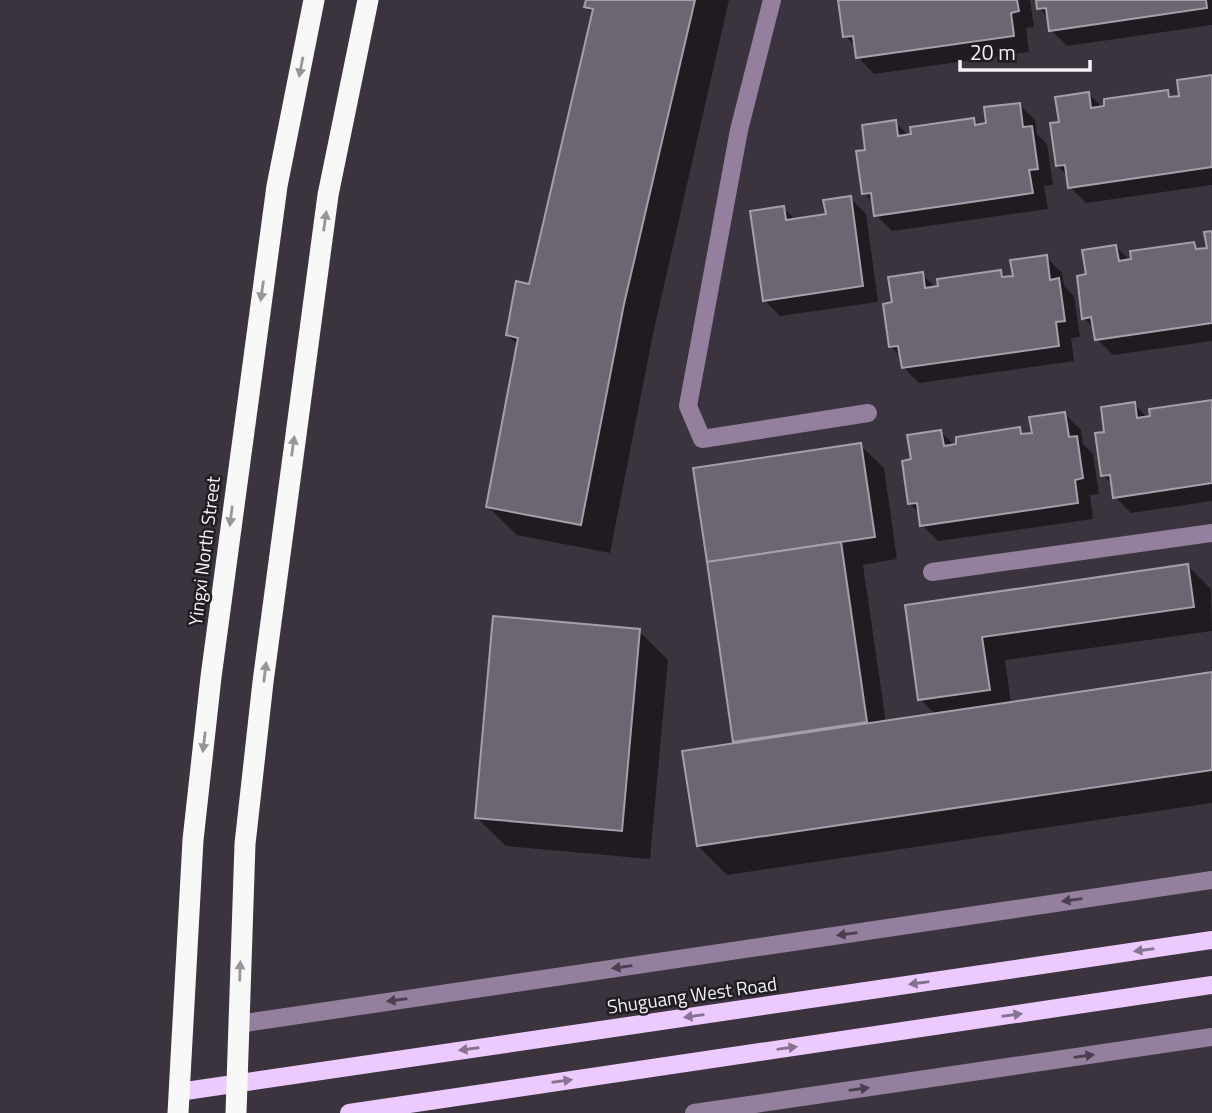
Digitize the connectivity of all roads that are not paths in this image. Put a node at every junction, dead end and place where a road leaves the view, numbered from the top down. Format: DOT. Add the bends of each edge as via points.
graph roads {
  1 [pos="314,0"];
  2 [pos="368,0"];
  3 [pos="772,0"];
  4 [pos="868,413"];
  5 [pos="1212,533"];
  6 [pos="932,572"];
  7 [pos="1212,880"];
  8 [pos="1212,940"];
  9 [pos="1212,985"];
  10 [pos="238,1024"];
  11 [pos="1212,1037"];
  12 [pos="237,1084"];
  13 [pos="178,1103"];
  14 [pos="236,1113"];
  15 [pos="349,1113"];
  16 [pos="694,1113"];
  1 -- 13 [label="highway, Yingxi North Street, one-way" via="277,186 216,635 193,840"];
  10 -- 2 [label="highway, one-way" via="245,844 275,586 328,195"];
  3 -- 4 [label="street" via="739,130 688,406 702,439"];
  5 -- 6 [label="street"];
  7 -- 10 [label="street, one-way"];
  8 -- 12 [label="main road, Shuguang West Road, one-way"];
  15 -- 9 [label="main road, one-way"];
  10 -- 12 [label="highway"];
  16 -- 11 [label="street, one-way"];
  12 -- 13 [label="main road, Shuguang West Road"];
  12 -- 14 [label="highway"];
}
